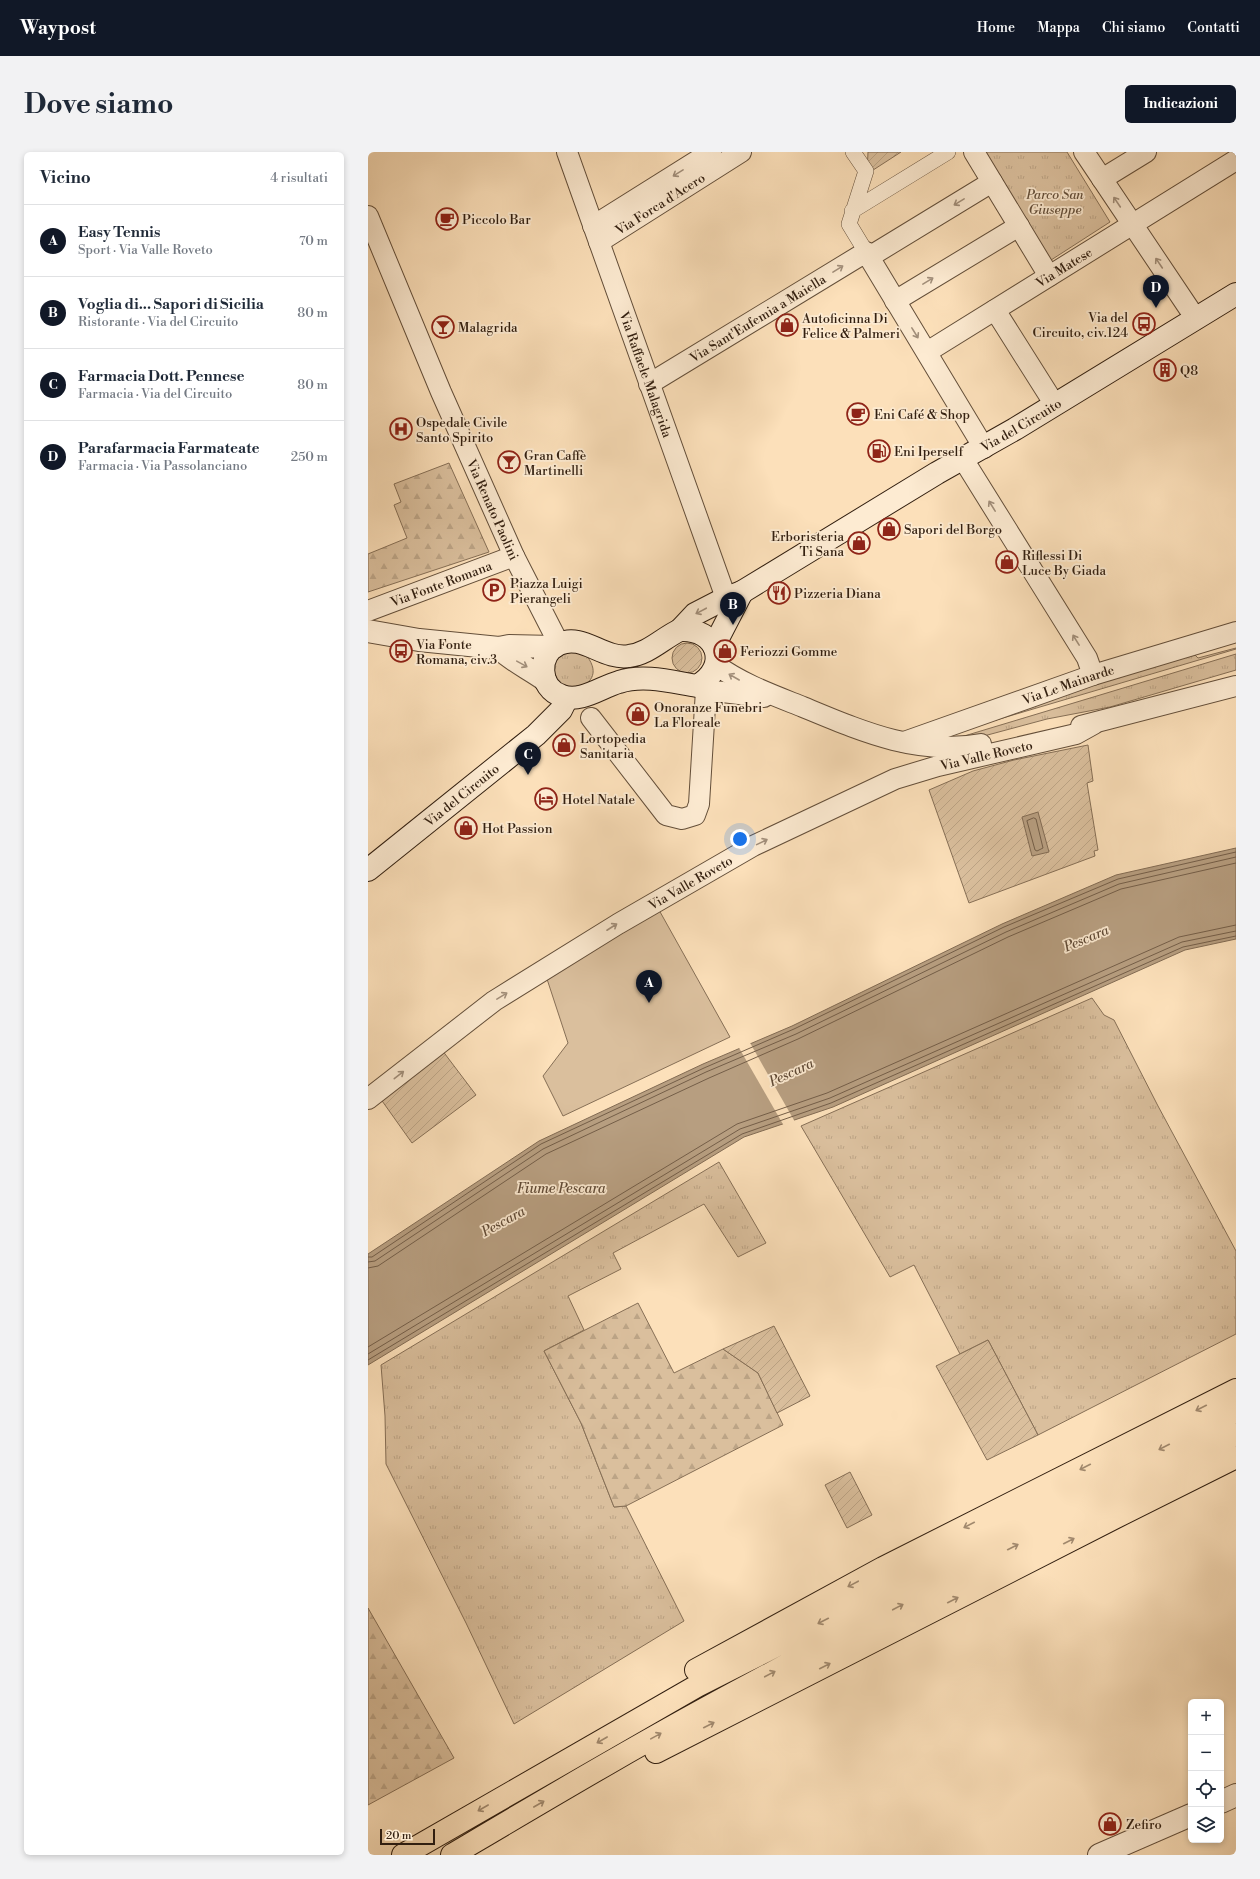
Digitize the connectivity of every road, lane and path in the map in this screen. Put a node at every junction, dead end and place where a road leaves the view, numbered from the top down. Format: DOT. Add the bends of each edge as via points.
graph roads {
  1 [pos="566,152"];
  2 [pos="711,152"];
  3 [pos="741,152"];
  4 [pos="853,152"];
  5 [pos="948,152"];
  6 [pos="974,152"];
  7 [pos="1084,152"];
  8 [pos="1146,152"];
  9 [pos="1236,160"];
  10 [pos="1102,179"];
  11 [pos="992,182"];
  12 [pos="852,211"];
  13 [pos="368,216"];
  14 [pos="1133,224"];
  15 [pos="1018,226"];
  16 [pos="596,234"];
  17 [pos="867,254"];
  18 [pos="1049,276"];
  19 [pos="1236,294"];
  20 [pos="895,301"];
  21 [pos="996,310"];
  22 [pos="1196,319"];
  23 [pos="927,352"];
  24 [pos="649,384"];
  25 [pos="1055,405"];
  26 [pos="984,448"];
  27 [pos="963,459"];
  28 [pos="514,556"];
  29 [pos="734,595"];
  30 [pos="368,611"];
  31 [pos="680,630"];
  32 [pos="1236,632"];
  33 [pos="372,633"];
  34 [pos="556,646"];
  35 [pos="499,648"];
  36 [pos="592,648"];
  37 [pos="715,655"];
  38 [pos="1093,675"];
  39 [pos="545,680"];
  40 [pos="1236,686"];
  41 [pos="702,688"];
  42 [pos="577,696"];
  43 [pos="778,697"];
  44 [pos="591,718"];
  45 [pos="1094,724"];
  46 [pos="911,744"];
  47 [pos="368,870"];
  48 [pos="368,1099"];
  49 [pos="1236,1390"];
  50 [pos="1236,1411"];
  51 [pos="1236,1434"];
  52 [pos="1236,1457"];
  53 [pos="622,1756"];
  54 [pos="517,1788"];
  55 [pos="1236,1795"];
  56 [pos="1224,1801"];
  57 [pos="1188,1816"];
  58 [pos="403,1855"];
  59 [pos="452,1855"];
  60 [pos="1100,1855"];
  1 -- 16 [label="street, Via Raffaele Malagrida"];
  2 -- 16 [label="street, Via Forca d'Acero, one-way"];
  3 -- 16 [label="street, Via Forca d'Acero"];
  4 -- 12 [label="street" via="866,171"];
  5 -- 12 [label="street"];
  6 -- 11 [label="street"];
  7 -- 10 [label="street"];
  8 -- 10 [label="street"];
  9 -- 14 [label="street, Via Matese"];
  14 -- 10 [label="street, one-way"];
  11 -- 15 [label="street"];
  11 -- 17 [label="street, one-way"];
  12 -- 17 [label="street" via="849,224"];
  13 -- 28 [label="street, Via Renato Paolini" via="441,392"];
  14 -- 18 [label="street, Via Matese"];
  22 -- 14 [label="street, one-way"];
  15 -- 18 [label="street"];
  20 -- 15 [label="street, one-way"];
  16 -- 24 [label="street, Via Raffaele Malagrida"];
  17 -- 20 [label="street"];
  24 -- 17 [label="street, Via Sant'Eufemia a Maiella, one-way"];
  18 -- 21 [label="street, Via Matese"];
  19 -- 22 [label="main road, Via del Circuito"];
  20 -- 23 [label="street, one-way"];
  21 -- 23 [label="street, Via Matese"];
  21 -- 25 [label="street"];
  22 -- 25 [label="main road, Via del Circuito"];
  23 -- 26 [label="street"];
  24 -- 29 [label="street, Via Raffaele Malagrida"];
  25 -- 26 [label="main road, Via del Circuito"];
  26 -- 27 [label="main road, Via del Circuito"];
  27 -- 29 [label="main road, Via del Circuito"];
  38 -- 27 [label="street, one-way" via="1086,658"];
  28 -- 30 [label="street, Via Fonte Romana"];
  28 -- 34 [label="street, Via Renato Paolini"];
  29 -- 31 [label="main road, Via del Circuito, one-way" via="695,614"];
  29 -- 37 [label="main road"];
  31 -- 36 [label="main road" via="646,651 630,656 618,657"];
  31 -- 37 [label="main road" via="693,630 704,634"];
  32 -- 38 [label="street, Via Le Mainarde"];
  33 -- 35 [label="main road"];
  34 -- 35 [label="main road"];
  34 -- 36 [label="main road" via="572,641"];
  34 -- 39 [label="main road" via="544,662"];
  35 -- 39 [label="main road, one-way"];
  36 -- 42 [label="main road" via="601,672 594,689"];
  37 -- 41 [label="main road" via="711,676"];
  43 -- 37 [label="street, one-way" via="745,683"];
  38 -- 46 [label="street, Via Le Mainarde"];
  39 -- 42 [label="main road" via="550,689 558,695"];
  40 -- 45 [label="street, Via Valle Roveto"];
  41 -- 42 [label="main road" via="632,679"];
  41 -- 43 [label="street" via="754,697"];
  41 -- 44 [label="street" via="699,804 694,815 682,819 666,815"];
  42 -- 47 [label="main road, Via del Circuito" via="536,735"];
  43 -- 46 [label="street" via="868,734"];
  45 -- 46 [label="street, Via Valle Roveto" via="966,747 944,748"];
  48 -- 45 [label="street, Via Valle Roveto, one-way" via="494,1000 618,924 754,846 895,779 938,766 1076,734"];
  49 -- 54 [label="highway, one-way" via="883,1568 662,1688 565,1744"];
  50 -- 54 [label="highway, one-way" via="696,1686"];
  53 -- 51 [label="highway, one-way" via="743,1688"];
  53 -- 52 [label="highway, one-way" via="646,1758"];
  59 -- 53 [label="highway, one-way"];
  54 -- 58 [label="highway, one-way"];
  55 -- 56 [label="main road"];
  57 -- 60 [label="main road"];
}
